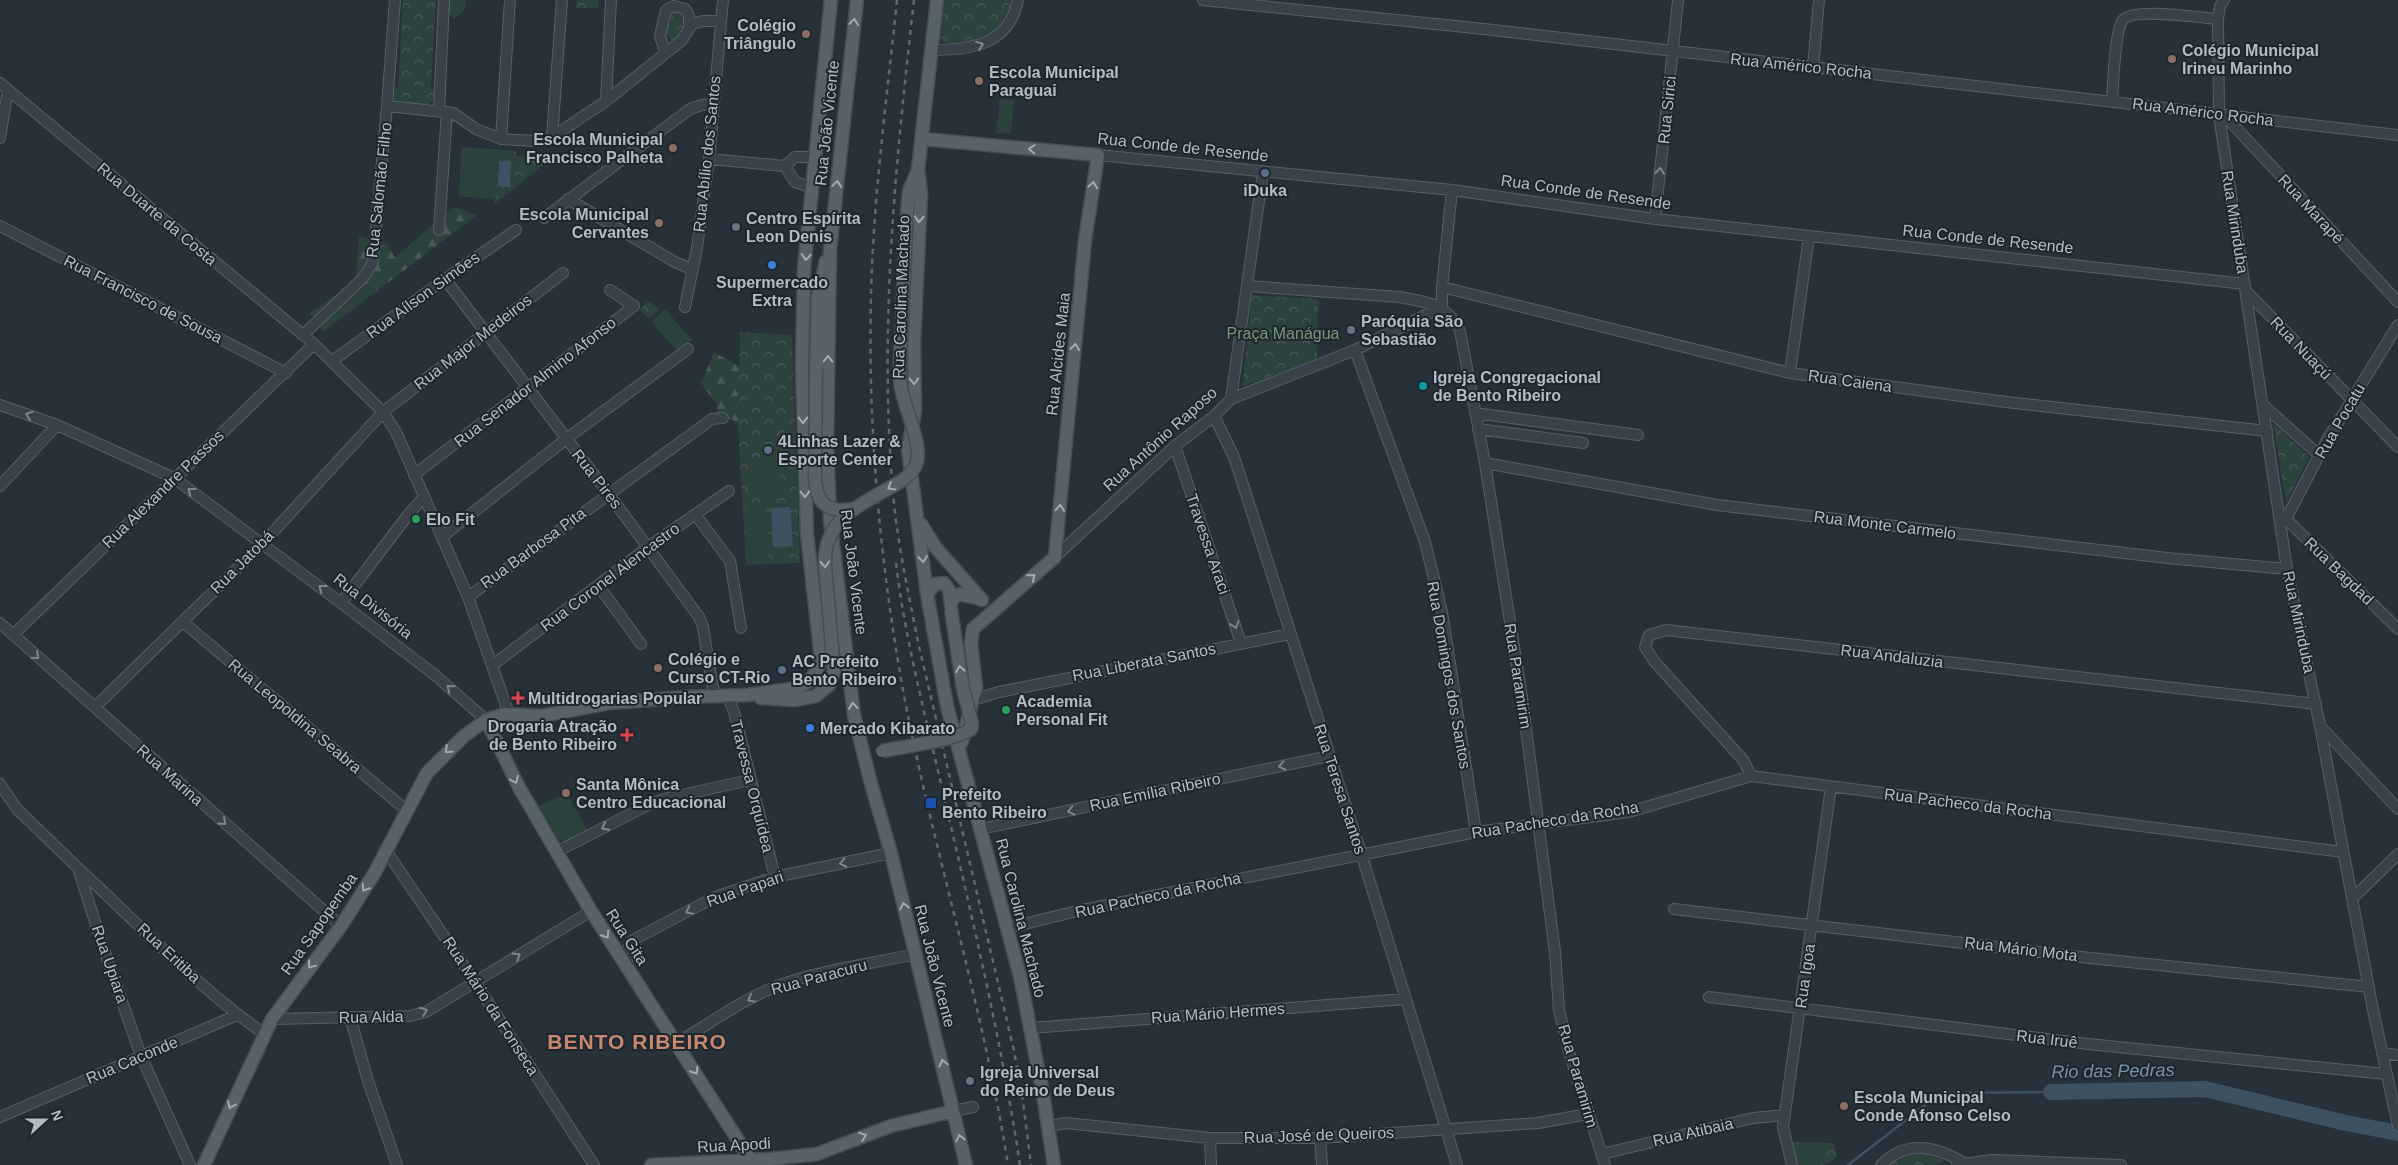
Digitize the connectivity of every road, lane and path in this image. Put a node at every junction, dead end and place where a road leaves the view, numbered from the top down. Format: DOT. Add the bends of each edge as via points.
graph roads {
  1 [pos="396,0"];
  2 [pos="444,0"];
  3 [pos="510,0"];
  4 [pos="562,0"];
  5 [pos="611,0"];
  6 [pos="723,0"];
  7 [pos="831,0"];
  8 [pos="857,0"];
  9 [pos="937,0"];
  10 [pos="1018,0"];
  11 [pos="1203,0"];
  12 [pos="1678,0"];
  13 [pos="1820,0"];
  14 [pos="2224,0"];
  15 [pos="688,14"];
  16 [pos="2218,19"];
  17 [pos="721,21"];
  18 [pos="700,22"];
  19 [pos="689,28"];
  20 [pos="932,50"];
  21 [pos="664,52"];
  22 [pos="1673,52"];
  23 [pos="1813,67"];
  24 [pos="4,86"];
  25 [pos="606,100"];
  26 [pos="2112,100"];
  27 [pos="713,104"];
  28 [pos="387,106"];
  29 [pos="443,111"];
  30 [pos="2222,115"];
  31 [pos="2398,135"];
  32 [pos="552,136"];
  33 [pos="0,138"];
  34 [pos="501,139"];
  35 [pos="923,139"];
  36 [pos="1098,155"];
  37 [pos="816,157"];
  38 [pos="708,158"];
  39 [pos="785,166"];
  40 [pos="918,170"];
  41 [pos="1263,172"];
  42 [pos="813,188"];
  43 [pos="1452,190"];
  44 [pos="568,199"];
  45 [pos="544,218"];
  46 [pos="1655,219"];
  47 [pos="0,226"];
  48 [pos="439,230"];
  49 [pos="516,230"];
  50 [pos="1809,236"];
  51 [pos="830,250"];
  52 [pos="692,269"];
  53 [pos="563,273"];
  54 [pos="445,278"];
  55 [pos="1247,286"];
  56 [pos="1442,287"];
  57 [pos="2245,287"];
  58 [pos="610,290"];
  59 [pos="2398,302"];
  60 [pos="685,307"];
  61 [pos="1442,307"];
  62 [pos="2398,325"];
  63 [pos="485,333"];
  64 [pos="303,335"];
  65 [pos="314,344"];
  66 [pos="688,349"];
  67 [pos="1355,350"];
  68 [pos="332,361"];
  69 [pos="286,373"];
  70 [pos="1790,373"];
  71 [pos="527,388"];
  72 [pos="1231,399"];
  73 [pos="2351,400"];
  74 [pos="0,405"];
  75 [pos="2263,405"];
  76 [pos="384,412"];
  77 [pos="1475,413"];
  78 [pos="1214,416"];
  79 [pos="723,418"];
  80 [pos="57,425"];
  81 [pos="1478,429"];
  82 [pos="2267,431"];
  83 [pos="1638,436"];
  84 [pos="566,439"];
  85 [pos="827,443"];
  86 [pos="1583,443"];
  87 [pos="803,445"];
  88 [pos="1175,446"];
  89 [pos="2398,446"];
  90 [pos="2319,455"];
  91 [pos="1485,463"];
  92 [pos="414,475"];
  93 [pos="174,478"];
  94 [pos="0,486"];
  95 [pos="729,491"];
  96 [pos="608,493"];
  97 [pos="424,497"];
  98 [pos="854,509"];
  99 [pos="695,514"];
  100 [pos="917,516"];
  101 [pos="2283,516"];
  102 [pos="442,537"];
  103 [pos="263,543"];
  104 [pos="648,547"];
  105 [pos="1055,557"];
  106 [pos="2287,569"];
  107 [pos="598,585"];
  108 [pos="927,594"];
  109 [pos="1008,596"];
  110 [pos="468,597"];
  111 [pos="982,600"];
  112 [pos="341,603"];
  113 [pos="951,605"];
  114 [pos="184,622"];
  115 [pos="0,623"];
  116 [pos="741,628"];
  117 [pos="2398,629"];
  118 [pos="1290,634"];
  119 [pos="13,635"];
  120 [pos="1241,643"];
  121 [pos="641,644"];
  122 [pos="493,665"];
  123 [pos="976,681"];
  124 [pos="999,692"];
  125 [pos="720,695"];
  126 [pos="748,695"];
  127 [pos="973,700"];
  128 [pos="2316,704"];
  129 [pos="95,707"];
  130 [pos="510,714"];
  131 [pos="486,720"];
  132 [pos="2320,726"];
  133 [pos="864,754"];
  134 [pos="962,755"];
  135 [pos="1329,756"];
  136 [pos="1751,776"];
  137 [pos="750,780"];
  138 [pos="0,784"];
  139 [pos="1830,787"];
  140 [pos="2398,809"];
  141 [pos="406,810"];
  142 [pos="1539,823"];
  143 [pos="981,829"];
  144 [pos="1476,832"];
  145 [pos="385,849"];
  146 [pos="556,852"];
  147 [pos="2343,852"];
  148 [pos="891,853"];
  149 [pos="1361,853"];
  150 [pos="2398,854"];
  151 [pos="78,868"];
  152 [pos="775,877"];
  153 [pos="2353,898"];
  154 [pos="1674,909"];
  155 [pos="591,911"];
  156 [pos="1812,923"];
  157 [pos="341,926"];
  158 [pos="1008,928"];
  159 [pos="915,954"];
  160 [pos="627,966"];
  161 [pos="476,982"];
  162 [pos="2369,987"];
  163 [pos="1709,997"];
  164 [pos="1405,999"];
  165 [pos="1800,1007"];
  166 [pos="237,1015"];
  167 [pos="350,1017"];
  168 [pos="272,1019"];
  169 [pos="1031,1028"];
  170 [pos="264,1034"];
  171 [pos="677,1043"];
  172 [pos="2382,1053"];
  173 [pos="2398,1055"];
  174 [pos="142,1056"];
  175 [pos="2386,1074"];
  176 [pos="973,1107"];
  177 [pos="953,1111"];
  178 [pos="1588,1114"];
  179 [pos="1785,1115"];
  180 [pos="0,1117"];
  181 [pos="1048,1126"];
  182 [pos="2398,1126"];
  183 [pos="1445,1130"];
  184 [pos="1210,1138"];
  185 [pos="1320,1138"];
  186 [pos="1602,1154"];
  187 [pos="814,1159"];
  188 [pos="752,1163"];
  189 [pos="2056,1163"];
  190 [pos="205,1164"];
  191 [pos="1960,1164"];
  192 [pos="190,1165"];
  193 [pos="397,1165"];
  194 [pos="594,1165"];
  195 [pos="652,1165"];
  196 [pos="966,1165"];
  197 [pos="1054,1165"];
  198 [pos="1211,1165"];
  199 [pos="1322,1165"];
  200 [pos="1457,1165"];
  201 [pos="1605,1165"];
  202 [pos="1792,1165"];
  203 [pos="1881,1165"];
  204 [pos="2121,1165"];
  1 -- 28 [label="street, Rua Salomão Filho"];
  2 -- 29 [label="street"];
  3 -- 34 [label="street"];
  4 -- 32 [label="street"];
  5 -- 25 [label="street"];
  6 -- 17 [label="street, Rua Abílio dos Santos"];
  7 -- 37 [label="main road, Rua João Vicente"];
  51 -- 8 [label="main road, Rua João Vicente, one-way"];
  9 -- 20 [label="main road, Rua Carolina Machado"];
  20 -- 10 [label="street, one-way" via="960,50 985,44 1010,21"];
  11 -- 22 [label="street, Rua Américo Rocha"];
  12 -- 22 [label="street, Rua Sirici"];
  13 -- 23 [label="street"];
  14 -- 16 [label="street, Rua Mirinduba"];
  15 -- 18 [label="street"];
  15 -- 19 [label="street"];
  15 -- 21 [label="street" via="679,6 670,7 665,12 660,36"];
  16 -- 26 [label="street" via="2143,13 2123,18 2118,30"];
  16 -- 30 [label="street, Rua Mirinduba"];
  17 -- 18 [label="street, Rua Salomão Filho"];
  17 -- 27 [label="street, Rua Abílio dos Santos"];
  18 -- 19 [label="street, Rua Salomão Filho"];
  19 -- 21 [label="street, Rua Salomão Filho" via="682,40"];
  20 -- 35 [label="main road, Rua Carolina Machado"];
  21 -- 25 [label="street, Rua Salomão Filho"];
  22 -- 23 [label="street, Rua Américo Rocha"];
  46 -- 22 [label="street, Rua Sirici, one-way"];
  23 -- 26 [label="street, Rua Américo Rocha"];
  24 -- 33 [label="street"];
  24 -- 64 [label="street, Rua Duarte da Costa"];
  25 -- 32 [label="street, Rua Salomão Filho"];
  26 -- 30 [label="street, Rua Américo Rocha"];
  27 -- 38 [label="street, Rua Abílio dos Santos"];
  27 -- 44 [label="street" via="690,109"];
  28 -- 29 [label="street, Rua Salomão Filho"];
  28 -- 64 [label="street, Rua Salomão Filho" via="373,262 364,277"];
  29 -- 34 [label="street, Rua Salomão Filho"];
  29 -- 48 [label="street"];
  30 -- 31 [label="street, Rua Américo Rocha"];
  30 -- 57 [label="street, Rua Mirinduba"];
  30 -- 59 [label="street, Rua Marapé"];
  32 -- 34 [label="street, Rua Salomão Filho" via="527,142"];
  36 -- 35 [label="main road, Rua Conde de Resende, one-way"];
  35 -- 40 [label="main road, Rua Carolina Machado"];
  36 -- 41 [label="street, Rua Conde de Resende"];
  105 -- 36 [label="main road, Rua Alcides Maia, one-way" via="1085,240"];
  37 -- 39 [label="street" via="795,157"];
  37 -- 42 [label="main road, Rua João Vicente"];
  38 -- 39 [label="street"];
  38 -- 52 [label="street, Rua Abílio dos Santos"];
  39 -- 42 [label="street" via="795,182"];
  40 -- 98 [label="main road, one-way, bridge" via="909,192 906,225 900,380 917,460 906,478"];
  40 -- 100 [label="main road, Rua Carolina Machado, one-way" via="921,193 914,343 916,404 908,449"];
  41 -- 43 [label="street, Rua Conde de Resende"];
  41 -- 55 [label="street, Rua Antônio Raposo"];
  42 -- 87 [label="main road, Rua João Vicente, one-way" via="804,269"];
  43 -- 46 [label="street, Rua Conde de Resende"];
  43 -- 56 [label="street"];
  44 -- 45 [label="street"];
  44 -- 52 [label="street" via="674,262"];
  46 -- 50 [label="street, Rua Conde de Resende"];
  47 -- 69 [label="street, Rua Francisco de Sousa"];
  49 -- 54 [label="street, Rua Aílson Simões"];
  50 -- 57 [label="street, Rua Conde de Resende"];
  50 -- 70 [label="street"];
  85 -- 51 [label="main road, Rua João Vicente, one-way"];
  51 -- 98 [label="main road, bridge" via="822,271 818,297 814,440 817,493 830,508"];
  52 -- 60 [label="street, Rua Abílio dos Santos"];
  53 -- 63 [label="street, Rua Major Medeiros"];
  54 -- 63 [label="street, Rua Pires"];
  54 -- 68 [label="street, Rua Aílson Simões"];
  55 -- 61 [label="street" via="1399,297"];
  55 -- 72 [label="street, Rua Antônio Raposo"];
  56 -- 61 [label="street"];
  56 -- 70 [label="street, Rua Caiena"];
  57 -- 73 [label="street, Rua Nuaçú"];
  57 -- 75 [label="street, Rua Mirinduba"];
  58 -- 71 [label="street, Rua Senador Almino Afonso" via="634,306"];
  61 -- 67 [label="street"];
  61 -- 77 [label="street, Rua Paramirim" via="1451,314 1460,331"];
  62 -- 73 [label="street, Rua Pocatu"];
  63 -- 71 [label="street, Rua Pires"];
  63 -- 76 [label="street, Rua Major Medeiros"];
  64 -- 65 [label="street, Rua Duarte da Costa"];
  65 -- 68 [label="street"];
  65 -- 69 [label="street, Rua Alexandre Passos"];
  66 -- 84 [label="street"];
  67 -- 72 [label="street"];
  67 -- 144 [label="street, Rua Domingos dos Santos" via="1425,542 1442,612"];
  68 -- 76 [label="street"];
  69 -- 93 [label="street, Rua Alexandre Passos"];
  70 -- 82 [label="street, Rua Caiena" via="2006,402"];
  71 -- 84 [label="street, Rua Pires"];
  71 -- 92 [label="street, Rua Senador Almino Afonso"];
  72 -- 78 [label="street, Rua Antônio Raposo"];
  73 -- 89 [label="street, Rua Nuaçú"];
  73 -- 90 [label="street, Rua Pocatu"];
  80 -- 74 [label="street, Rua Divisória, one-way"];
  75 -- 82 [label="street, Rua Mirinduba"];
  75 -- 90 [label="street"];
  76 -- 92 [label="street"];
  76 -- 103 [label="street, Rua Jatobá"];
  77 -- 81 [label="street, Rua Paramirim"];
  77 -- 83 [label="street"];
  78 -- 88 [label="street, Rua Antônio Raposo"];
  78 -- 118 [label="street, Rua Teresa Santos" via="1234,457"];
  79 -- 96 [label="street, Rua Barbosa Pita" via="712,419"];
  80 -- 93 [label="street, Rua Divisória"];
  80 -- 94 [label="street"];
  81 -- 86 [label="street"];
  81 -- 91 [label="street, Rua Paramirim"];
  82 -- 101 [label="street, Rua Mirinduba"];
  84 -- 96 [label="street, Rua Pires"];
  84 -- 102 [label="street"];
  85 -- 87 [label="main road" via="816,452"];
  133 -- 85 [label="main road, Rua João Vicente, one-way" via="854,715 833,544"];
  87 -- 126 [label="main road, Rua João Vicente, one-way" via="807,534 820,656 817,670 809,681 797,688"];
  88 -- 105 [label="street, Rua Antônio Raposo"];
  88 -- 120 [label="street, Travessa Araci, one-way"];
  90 -- 101 [label="street, Rua Pocatu"];
  91 -- 106 [label="street, Rua Monte Carmelo" via="1717,505"];
  91 -- 142 [label="street, Rua Paramirim"];
  92 -- 97 [label="street"];
  103 -- 93 [label="street, Rua Divisória, one-way"];
  93 -- 119 [label="street, Rua Alexandre Passos"];
  95 -- 99 [label="street, Rua Coronel Alencastro"];
  96 -- 104 [label="street, Rua Pires"];
  96 -- 110 [label="street, Rua Barbosa Pita"];
  97 -- 102 [label="street"];
  97 -- 112 [label="street"];
  98 -- 126 [label="main road, one-way, bridge" via="835,527 825,547 834,671 829,685 816,696 790,700"];
  99 -- 104 [label="street, Rua Coronel Alencastro"];
  99 -- 116 [label="street" via="730,561"];
  100 -- 108 [label="main road, Rua Carolina Machado, one-way"];
  100 -- 111 [label="main road" via="936,548"];
  101 -- 106 [label="street, Rua Mirinduba"];
  101 -- 117 [label="street, Rua Bagdad"];
  102 -- 110 [label="street"];
  112 -- 103 [label="street, Rua Divisória, one-way"];
  103 -- 114 [label="street, Rua Jatobá"];
  104 -- 107 [label="street, Rua Coronel Alencastro"];
  104 -- 125 [label="street, Rua Pires" via="701,622"];
  109 -- 105 [label="main road, Rua Antônio Raposo, one-way"];
  106 -- 128 [label="street, Rua Mirinduba"];
  107 -- 121 [label="street"];
  107 -- 122 [label="street, Rua Coronel Alencastro"];
  108 -- 113 [label="main road" via="933,586 942,583 948,588"];
  108 -- 134 [label="main road, Rua Carolina Machado" via="948,706"];
  109 -- 111 [label="main road, Rua Antônio Raposo"];
  109 -- 123 [label="main road, Rua Antônio Raposo" via="972,632"];
  110 -- 122 [label="street"];
  111 -- 113 [label="main road, Rua Antônio Raposo" via="959,594"];
  131 -- 112 [label="street, Rua Divisória, one-way" via="435,675"];
  133 -- 113 [label="main road, one-way, bridge" via="972,728"];
  114 -- 129 [label="street, Rua Jatobá"];
  114 -- 141 [label="street, Rua Leopoldina Seabra"];
  115 -- 119 [label="street, Rua Marina"];
  118 -- 120 [label="street, Rua Liberata Santos"];
  118 -- 135 [label="street, Rua Teresa Santos"];
  119 -- 129 [label="street, Rua Marina, one-way"];
  120 -- 124 [label="street, Rua Liberata Santos"];
  122 -- 130 [label="street"];
  123 -- 124 [label="street"];
  123 -- 127 [label="main road, Rua Antônio Raposo"];
  124 -- 127 [label="street, Rua Liberata Santos"];
  125 -- 126 [label="main road"];
  125 -- 130 [label="main road" via="610,703 548,716"];
  125 -- 137 [label="street, Travessa Orquídea" via="734,712"];
  127 -- 134 [label="main road, Rua Antônio Raposo" via="963,735"];
  128 -- 132 [label="street, Rua Mirinduba"];
  128 -- 136 [label="street, Rua Andaluzia" via="1666,630 1649,636 1645,647 1654,661 1744,761"];
  129 -- 157 [label="street, Rua Marina, one-way"];
  130 -- 131 [label="main road"];
  131 -- 141 [label="main road, Rua Sapopemba, one-way" via="432,766"];
  131 -- 146 [label="main road, Rua Gita, one-way"];
  132 -- 140 [label="street"];
  132 -- 147 [label="street, Rua Mirinduba"];
  133 -- 148 [label="main road, Rua João Vicente"];
  134 -- 143 [label="main road, Rua Carolina Machado"];
  135 -- 143 [label="street, Rua Emília Ribeiro, one-way"];
  135 -- 149 [label="street, Rua Teresa Santos"];
  136 -- 139 [label="street, Rua Pacheco da Rocha"];
  136 -- 142 [label="street, Rua Pacheco da Rocha" via="1629,812"];
  137 -- 146 [label="street, one-way" via="652,803"];
  137 -- 152 [label="street, Travessa Orquídea"];
  138 -- 151 [label="street, Rua Upiara" via="17,809"];
  139 -- 147 [label="street, Rua Pacheco da Rocha"];
  139 -- 156 [label="street, Rua Igoa"];
  141 -- 145 [label="main road, Rua Sapopemba"];
  142 -- 144 [label="street, Rua Pacheco da Rocha"];
  142 -- 178 [label="street, Rua Paramirim" via="1559,1010"];
  143 -- 158 [label="main road, Rua Carolina Machado"];
  144 -- 149 [label="street, Rua Pacheco da Rocha"];
  145 -- 157 [label="main road, Rua Sapopemba, one-way" via="374,874"];
  145 -- 161 [label="street, Rua Mário da Fonseca"];
  146 -- 155 [label="main road, Rua Gita"];
  147 -- 153 [label="street, Rua Mirinduba"];
  148 -- 152 [label="street, Rua Papari, one-way"];
  159 -- 148 [label="main road, Rua João Vicente, one-way"];
  149 -- 158 [label="street, Rua Pacheco da Rocha"];
  149 -- 164 [label="street, Rua Teresa Santos"];
  150 -- 153 [label="street"];
  151 -- 166 [label="street, Rua Eritiba" via="170,957"];
  151 -- 174 [label="street, Rua Upiara"];
  152 -- 160 [label="street, Rua Papari, one-way" via="715,897 633,940 627,950"];
  153 -- 162 [label="street, Rua Mirinduba"];
  154 -- 156 [label="street, Rua Mário Mota"];
  155 -- 160 [label="main road, Rua Gita, one-way"];
  161 -- 155 [label="street, Rua Alda, one-way"];
  156 -- 162 [label="street, Rua Mário Mota" via="2090,958"];
  156 -- 165 [label="street, Rua Igoa"];
  157 -- 168 [label="main road, Rua Sapopemba, one-way"];
  158 -- 169 [label="main road, Rua Carolina Machado"];
  159 -- 171 [label="street, Rua Paracuru, one-way" via="776,987"];
  177 -- 159 [label="main road, Rua João Vicente, one-way"];
  160 -- 171 [label="main road, Rua Gita"];
  167 -- 161 [label="street, Rua Alda, one-way" via="410,1016 431,1009"];
  161 -- 194 [label="street, Rua Mário da Fonseca"];
  162 -- 172 [label="street, Rua Mirinduba"];
  163 -- 165 [label="street, Rua Iruê"];
  164 -- 169 [label="street, Rua Mário Hermes"];
  164 -- 183 [label="street, Rua Teresa Santos"];
  165 -- 175 [label="street, Rua Iruê" via="2088,1044"];
  165 -- 179 [label="street, Rua Igoa"];
  166 -- 170 [label="street, Rua Eritiba"];
  166 -- 174 [label="street, Rua Caconde"];
  167 -- 168 [label="street, Rua Alda"];
  167 -- 193 [label="street"];
  168 -- 170 [label="main road, Rua Sapopemba"];
  169 -- 181 [label="main road, Rua Carolina Machado"];
  170 -- 190 [label="main road, Rua Sapopemba, one-way"];
  171 -- 188 [label="main road, Rua Gita, one-way"];
  172 -- 173 [label="street"];
  172 -- 175 [label="street, Rua Mirinduba"];
  174 -- 180 [label="street, Rua Caconde"];
  174 -- 192 [label="street, Rua Upiara"];
  175 -- 182 [label="street, Rua Mirinduba"];
  176 -- 177 [label="street"];
  187 -- 177 [label="main road, Rua Apodi, one-way" via="891,1126"];
  196 -- 177 [label="main road, Rua João Vicente, one-way"];
  178 -- 183 [label="street, Rua José de Queiros" via="1538,1123"];
  178 -- 186 [label="street, Rua Paramirim"];
  179 -- 186 [label="street, Rua Atibaia" via="1753,1118"];
  179 -- 202 [label="street, Rua Igoa" via="1784,1134"];
  181 -- 184 [label="street, Rua José de Queiros" via="1066,1123"];
  181 -- 197 [label="main road, Rua Carolina Machado"];
  183 -- 185 [label="street, Rua José de Queiros"];
  183 -- 200 [label="street, Rua Teresa Santos"];
  184 -- 185 [label="street, Rua José de Queiros"];
  184 -- 198 [label="street"];
  185 -- 199 [label="street"];
  186 -- 201 [label="street, Rua Paramirim"];
  187 -- 188 [label="main road, Rua Apodi"];
  188 -- 195 [label="main road, Rua Apodi"];
  189 -- 191 [label="street" via="1992,1160"];
  189 -- 204 [label="street"];
  191 -- 203 [label="street" via="1939,1149 1916,1148 1899,1152"];
}
